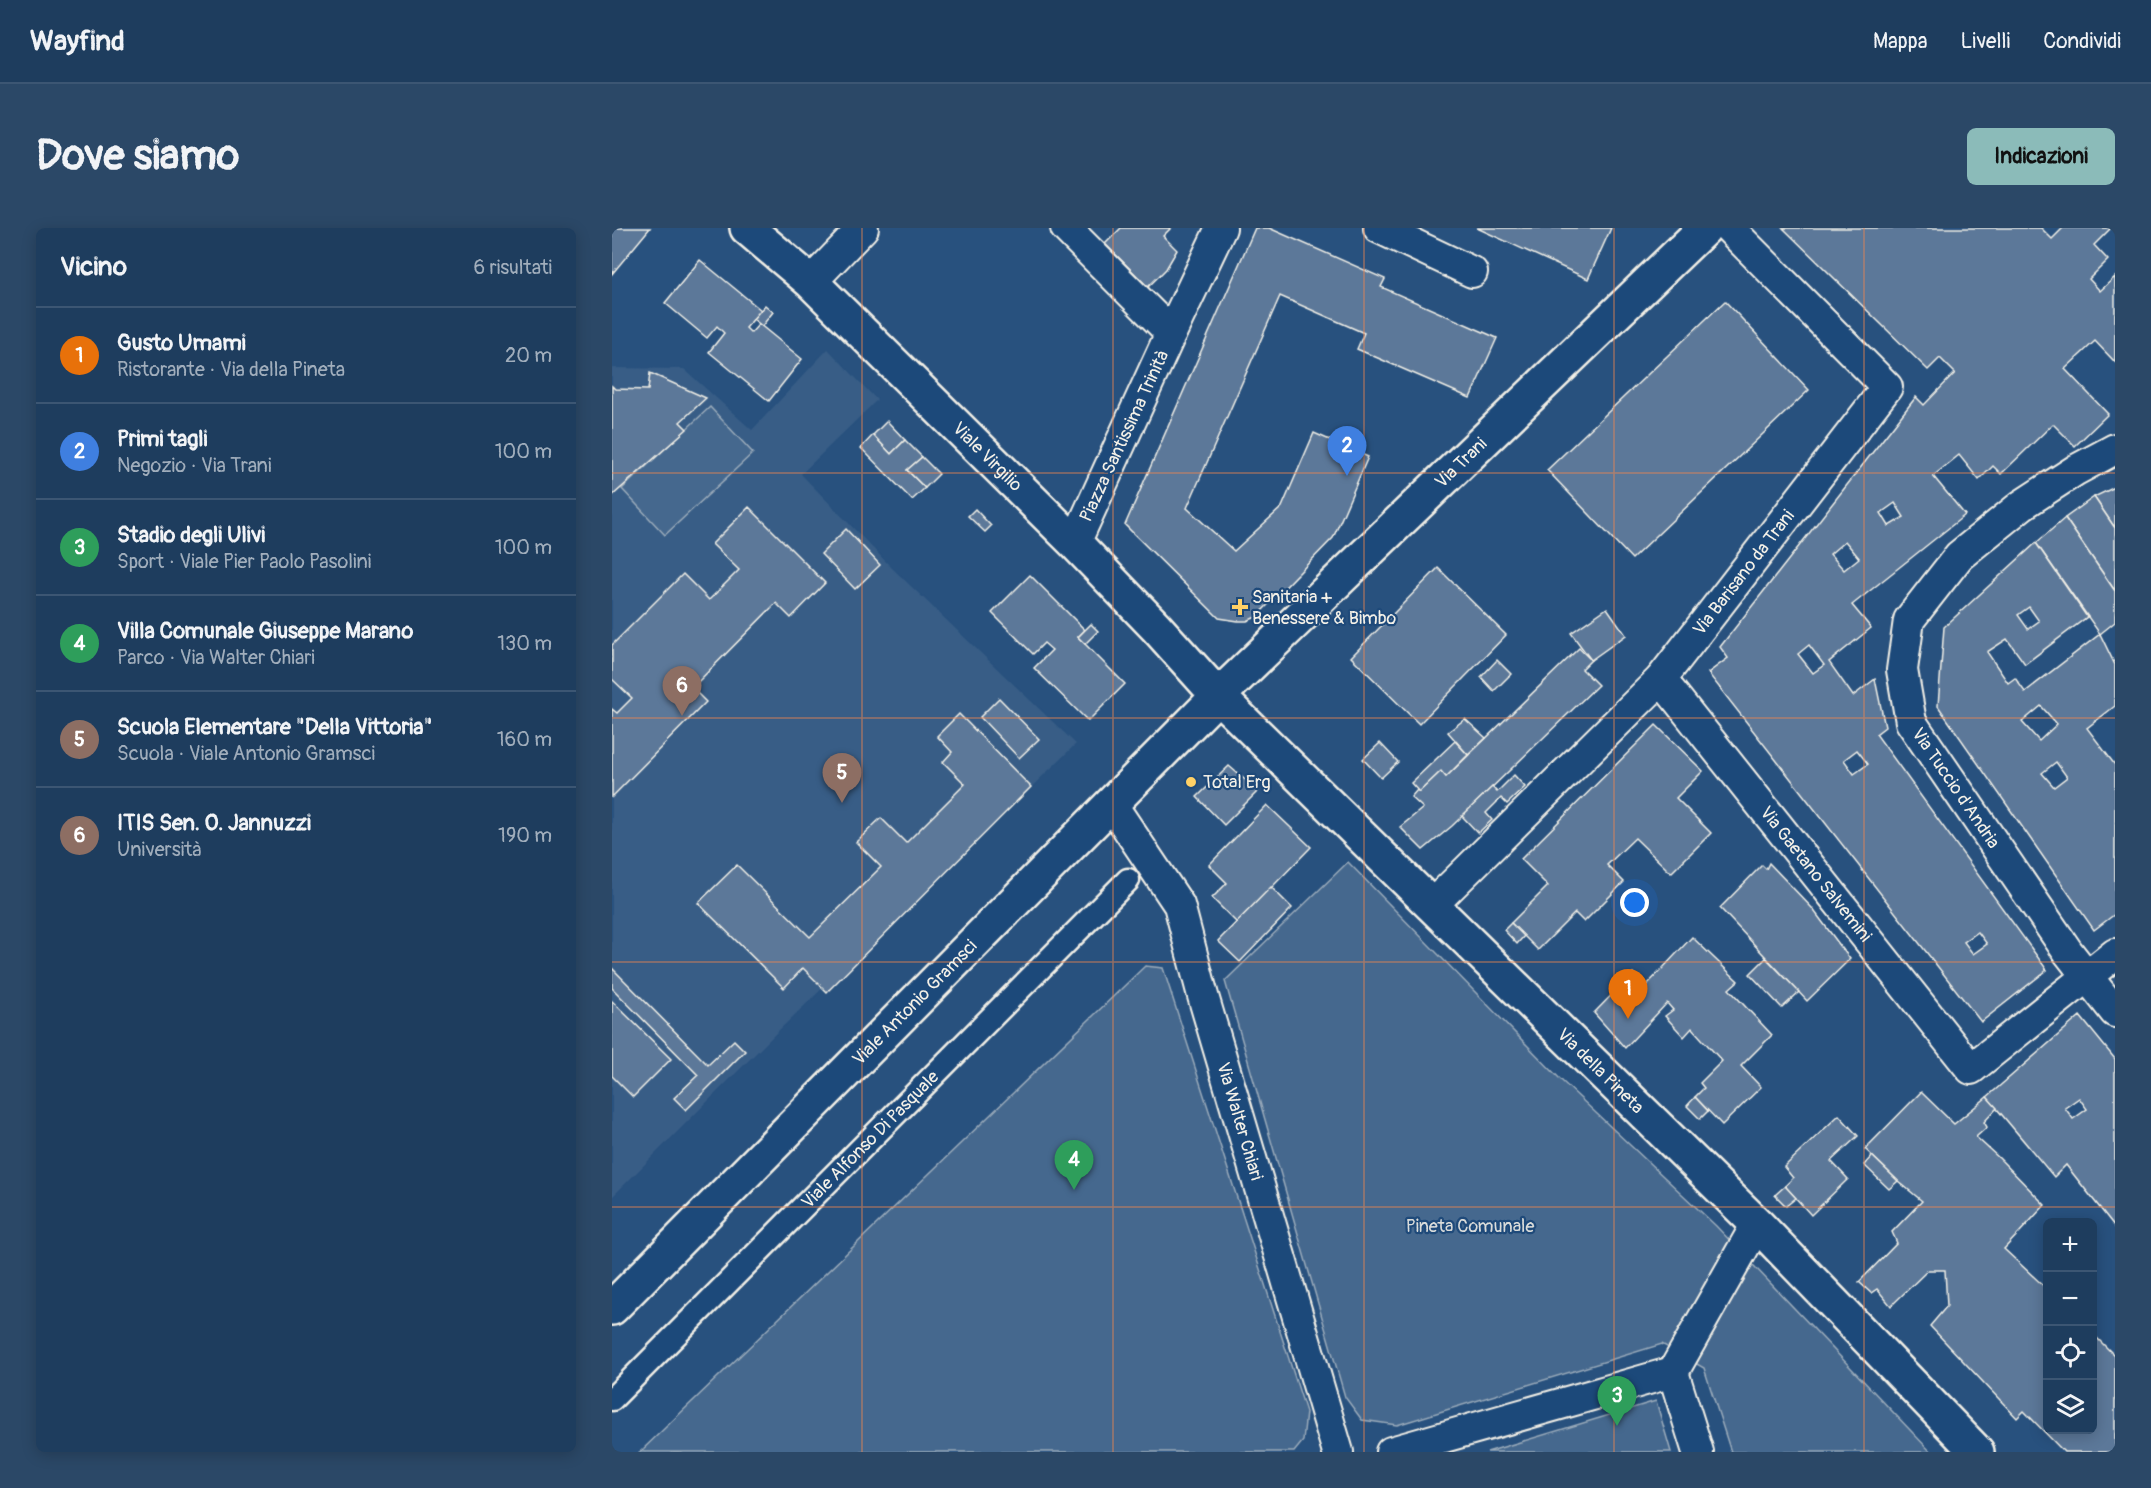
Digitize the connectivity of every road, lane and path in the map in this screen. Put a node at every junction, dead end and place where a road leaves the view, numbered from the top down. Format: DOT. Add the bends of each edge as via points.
graph roads {
  1 [pos="747,228"];
  2 [pos="863,228"];
  3 [pos="1066,228"];
  4 [pos="1221,228"];
  5 [pos="1379,228"];
  6 [pos="1706,228"];
  7 [pos="1729,228"];
  8 [pos="1472,272"];
  9 [pos="810,282"];
  10 [pos="1172,333"];
  11 [pos="2115,449"];
  12 [pos="1075,543"];
  13 [pos="1661,679"];
  14 [pos="1218,696"];
  15 [pos="1112,805"];
  16 [pos="1128,880"];
  17 [pos="1431,906"];
  18 [pos="2115,954"];
  19 [pos="2086,976"];
  20 [pos="2115,1012"];
  21 [pos="1757,1224"];
  22 [pos="612,1308"];
  23 [pos="1673,1372"];
  24 [pos="612,1399"];
  25 [pos="1338,1452"];
  26 [pos="1391,1452"];
  27 [pos="1698,1452"];
  28 [pos="1977,1452"];
  1 -- 9 [label="street, Viale Virgilio"];
  2 -- 9 [label="street"];
  3 -- 10 [label="street, Piazza Santissima Trinità"];
  4 -- 10 [label="street"];
  5 -- 8 [label="street"];
  6 -- 14 [label="street, Via Trani"];
  7 -- 13 [label="street, Via Barisano da Trani" via="1887,387"];
  9 -- 12 [label="street, Viale Virgilio"];
  10 -- 12 [label="street, Piazza Santissima Trinità"];
  11 -- 19 [label="street, Via Tuccio d'Andria" via="2022,505 1959,556 1909,620 1902,670 1911,722"];
  12 -- 14 [label="street, Viale Virgilio"];
  13 -- 17 [label="street, Via Barisano da Trani"];
  13 -- 19 [label="street, Via Gaetano Salvemini" via="1971,1069"];
  14 -- 15 [label="street, Viale Antonio Gramsci"];
  14 -- 17 [label="street, Via della Pineta"];
  15 -- 22 [label="street, Viale Antonio Gramsci"];
  15 -- 25 [label="street, Via Walter Chiari" via="1179,904"];
  16 -- 24 [label="street, Viale Alfonso Di Pasquale"];
  17 -- 21 [label="street, Via della Pineta"];
  18 -- 19 [label="street"];
  19 -- 20 [label="street, Via Tuccio d'Andria"];
  21 -- 23 [label="street"];
  21 -- 28 [label="street, Via della Pineta"];
  23 -- 26 [label="street"];
  23 -- 27 [label="street"];
}
